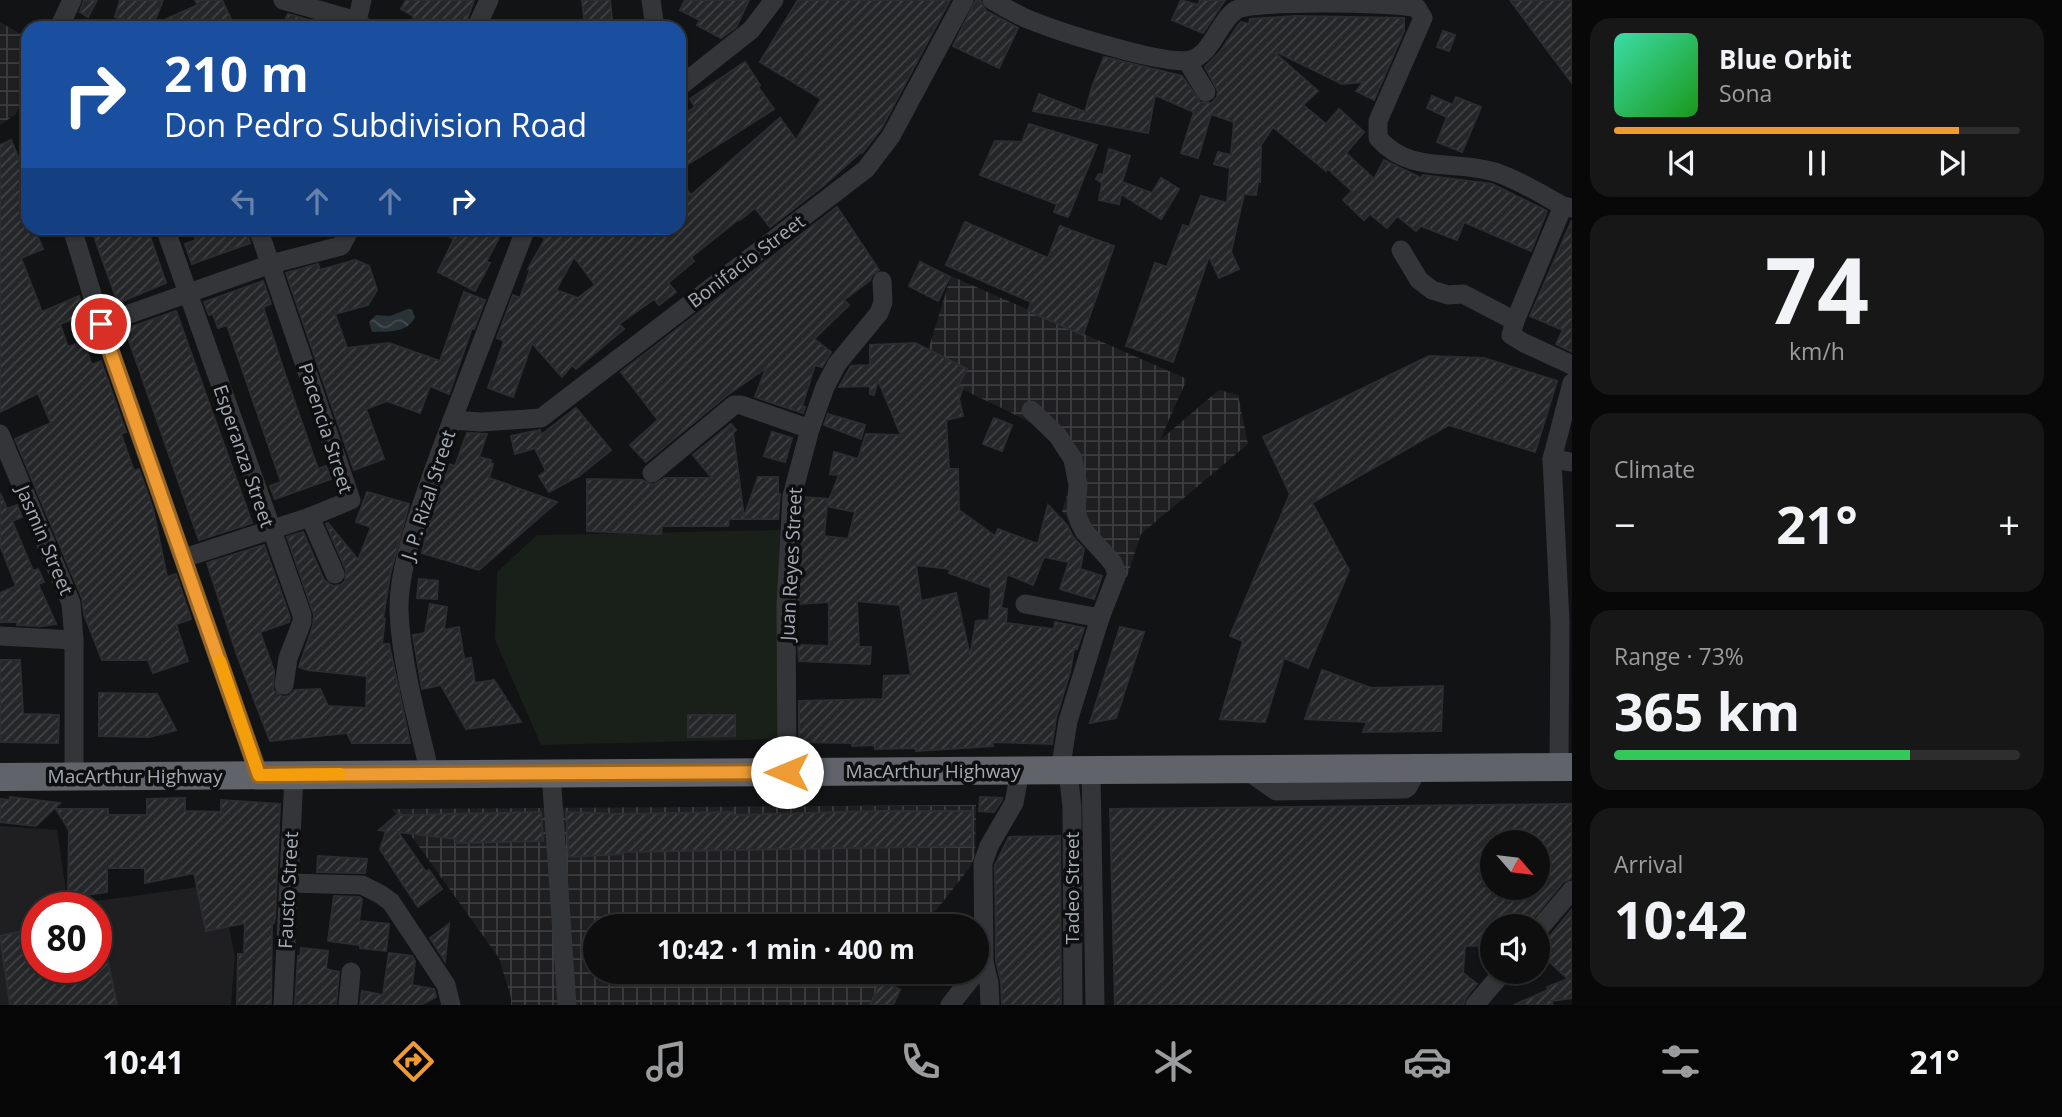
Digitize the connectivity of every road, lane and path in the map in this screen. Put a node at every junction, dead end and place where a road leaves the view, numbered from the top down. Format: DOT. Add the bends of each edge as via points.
graph roads {
  1 [pos="72,0"];
  2 [pos="283,0"];
  3 [pos="362,0"];
  4 [pos="489,0"];
  5 [pos="651,0"];
  6 [pos="775,0"];
  7 [pos="964,0"];
  8 [pos="992,0"];
  9 [pos="62,21"];
  10 [pos="351,21"];
  11 [pos="361,21"];
  12 [pos="479,21"];
  13 [pos="654,21"];
  14 [pos="1187,61"];
  15 [pos="686,81"];
  16 [pos="1206,92"];
  17 [pos="1568,207"];
  18 [pos="74,235"];
  19 [pos="167,235"];
  20 [pos="260,235"];
  21 [pos="348,235"];
  22 [pos="523,235"];
  23 [pos="1401,250"];
  24 [pos="271,264"];
  25 [pos="882,281"];
  26 [pos="188,293"];
  27 [pos="1515,321"];
  28 [pos="101,324"];
  29 [pos="1572,365"];
  30 [pos="1572,383"];
  31 [pos="1031,410"];
  32 [pos="452,420"];
  33 [pos="810,429"];
  34 [pos="0,435"];
  35 [pos="1562,460"];
  36 [pos="652,473"];
  37 [pos="310,517"];
  38 [pos="270,531"];
  39 [pos="184,558"];
  40 [pos="335,574"];
  41 [pos="1025,604"];
  42 [pos="1100,618"];
  43 [pos="0,636"];
  44 [pos="74,640"];
  45 [pos="284,685"];
  46 [pos="1566,767"];
  47 [pos="1020,771"];
  48 [pos="1073,771"];
  49 [pos="787,772"];
  50 [pos="551,773"];
  51 [pos="430,774"];
  52 [pos="259,775"];
  53 [pos="294,775"];
  54 [pos="74,776"];
  55 [pos="0,777"];
  56 [pos="288,883"];
  57 [pos="1572,890"];
  58 [pos="982,914"];
  59 [pos="1550,916"];
  60 [pos="351,972"];
  61 [pos="989,983"];
  62 [pos="966,984"];
  63 [pos="1493,984"];
  64 [pos="283,1005"];
  65 [pos="348,1005"];
  66 [pos="451,1005"];
  67 [pos="568,1005"];
  68 [pos="950,1005"];
  69 [pos="990,1005"];
  70 [pos="1073,1005"];
  71 [pos="1095,1005"];
  72 [pos="1475,1005"];
  1 -- 9 [label="street"];
  2 -- 10 [label="street"];
  3 -- 11 [label="street"];
  4 -- 12 [label="street"];
  5 -- 13 [label="street"];
  6 -- 15 [label="street" via="751,30"];
  7 -- 32 [label="street, Bonifacio Street" via="891,136 866,169 541,418"];
  8 -- 14 [label="street" via="1029,20 1140,55"];
  14 -- 16 [label="street"];
  14 -- 17 [label="street" via="1199,56 1232,13 1244,6 1417,8 1423,18 1378,121 1378,138 1403,158 1497,173"];
  17 -- 27 [label="street"];
  18 -- 28 [label="street"];
  19 -- 26 [label="street, Esperanza Street"];
  20 -- 24 [label="street, Pacencia Street"];
  21 -- 24 [label="street" via="341,246"];
  22 -- 32 [label="street, J. P. Rizal Street"];
  23 -- 27 [label="street" via="1419,280 1432,290 1463,294"];
  24 -- 26 [label="street"];
  24 -- 37 [label="street, Pacencia Street" via="351,500"];
  25 -- 33 [label="street, Juan Reyes Street" via="879,313 837,364"];
  26 -- 28 [label="street"];
  26 -- 38 [label="street, Esperanza Street"];
  27 -- 29 [label="street" via="1511,335"];
  28 -- 39 [label="street"];
  30 -- 35 [label="street"];
  31 -- 42 [label="street" via="1051,418 1076,469 1079,521 1115,567 1117,574"];
  32 -- 51 [label="street, J. P. Rizal Street" via="400,583 402,636"];
  33 -- 36 [label="street" via="734,405"];
  33 -- 49 [label="street, Juan Reyes Street" via="792,496 786,606"];
  34 -- 44 [label="street, Jasmin Street" via="71,603"];
  35 -- 46 [label="street" via="1560,622"];
  37 -- 38 [label="street, Pacencia Street"];
  37 -- 40 [label="street"];
  38 -- 39 [label="street, Pacencia Street"];
  38 -- 45 [label="street, Esperanza Street" via="302,615"];
  39 -- 52 [label="street"];
  41 -- 42 [label="street"];
  42 -- 48 [label="street" via="1068,721"];
  43 -- 44 [label="street"];
  44 -- 54 [label="street, Jasmin Street"];
  46 -- 48 [label="highway, MacArthur Highway"];
  47 -- 48 [label="highway, MacArthur Highway"];
  47 -- 49 [label="highway, MacArthur Highway"];
  47 -- 58 [label="street" via="1014,803 982,863"];
  48 -- 70 [label="street, Tadeo Street"];
  48 -- 71 [label="street"];
  49 -- 50 [label="highway, MacArthur Highway"];
  50 -- 51 [label="highway, MacArthur Highway"];
  50 -- 67 [label="street"];
  51 -- 53 [label="highway, MacArthur Highway"];
  52 -- 53 [label="highway, MacArthur Highway"];
  52 -- 54 [label="highway, MacArthur Highway"];
  53 -- 56 [label="street, Fausto Street"];
  54 -- 55 [label="highway, MacArthur Highway"];
  56 -- 64 [label="street, Fausto Street"];
  56 -- 66 [label="street" via="362,885 391,902 446,985"];
  57 -- 59 [label="street"];
  60 -- 65 [label="street"];
  61 -- 69 [label="street"];
  62 -- 68 [label="street"];
  63 -- 72 [label="street"];
}
